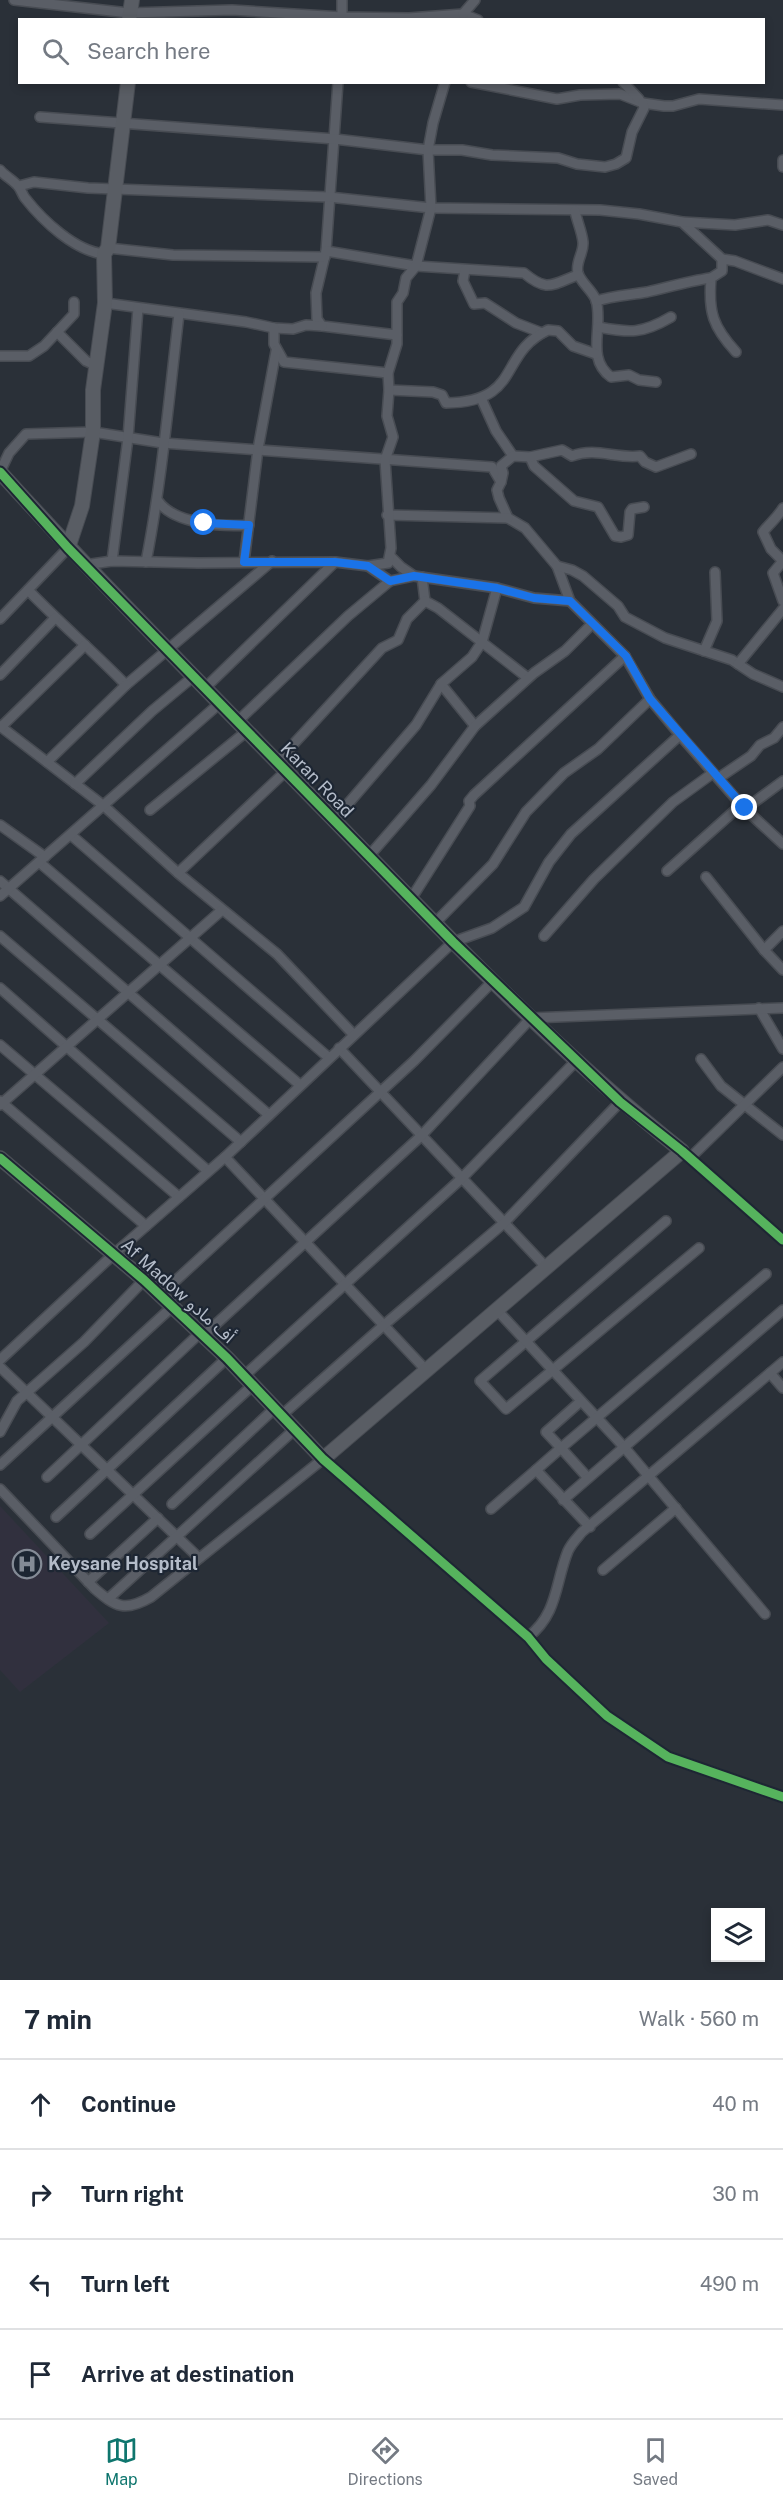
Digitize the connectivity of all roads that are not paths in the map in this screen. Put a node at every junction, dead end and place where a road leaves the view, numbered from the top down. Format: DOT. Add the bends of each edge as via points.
graph roads {
  1 [pos="14,0"];
  2 [pos="342,0"];
  3 [pos="475,0"];
  4 [pos="130,11"];
  5 [pos="463,14"];
  6 [pos="342,18"];
  7 [pos="419,18"];
  8 [pos="473,18"];
  9 [pos="128,84"];
  10 [pos="338,84"];
  11 [pos="444,84"];
  12 [pos="481,84"];
  13 [pos="625,84"];
  14 [pos="643,103"];
  15 [pos="783,105"];
  16 [pos="40,117"];
  17 [pos="123,125"];
  18 [pos="335,139"];
  19 [pos="428,150"];
  20 [pos="783,160"];
  21 [pos="783,167"];
  22 [pos="0,170"];
  23 [pos="19,186"];
  24 [pos="116,188"];
  25 [pos="329,197"];
  26 [pos="430,208"];
  27 [pos="575,210"];
  28 [pos="682,222"];
  29 [pos="783,225"];
  30 [pos="106,251"];
  31 [pos="326,254"];
  32 [pos="723,259"];
  33 [pos="417,266"];
  34 [pos="465,270"];
  35 [pos="578,275"];
  36 [pos="711,278"];
  37 [pos="783,279"];
  38 [pos="596,301"];
  39 [pos="74,302"];
  40 [pos="105,303"];
  41 [pos="138,308"];
  42 [pos="179,314"];
  43 [pos="671,317"];
  44 [pos="322,326"];
  45 [pos="598,327"];
  46 [pos="274,328"];
  47 [pos="57,332"];
  48 [pos="542,333"];
  49 [pos="397,335"];
  50 [pos="276,351"];
  51 [pos="736,352"];
  52 [pos="596,354"];
  53 [pos="0,356"];
  54 [pos="96,365"];
  55 [pos="388,373"];
  56 [pos="657,382"];
  57 [pos="389,390"];
  58 [pos="481,399"];
  59 [pos="93,432"];
  60 [pos="128,438"];
  61 [pos="163,442"];
  62 [pos="258,449"];
  63 [pos="691,454"];
  64 [pos="513,456"];
  65 [pos="530,457"];
  66 [pos="385,460"];
  67 [pos="0,472"];
  68 [pos="501,482"];
  69 [pos="158,501"];
  70 [pos="644,507"];
  71 [pos="783,508"];
  72 [pos="387,515"];
  73 [pos="508,518"];
  74 [pos="249,525"];
  75 [pos="68,548"];
  76 [pos="390,556"];
  77 [pos="112,561"];
  78 [pos="272,561"];
  79 [pos="146,562"];
  80 [pos="244,562"];
  81 [pos="335,562"];
  82 [pos="85,565"];
  83 [pos="368,566"];
  84 [pos="557,566"];
  85 [pos="716,572"];
  86 [pos="418,576"];
  87 [pos="390,581"];
  88 [pos="497,588"];
  89 [pos="28,590"];
  90 [pos="425,601"];
  91 [pos="570,601"];
  92 [pos="783,601"];
  93 [pos="783,609"];
  94 [pos="55,618"];
  95 [pos="0,619"];
  96 [pos="591,625"];
  97 [pos="482,642"];
  98 [pos="85,645"];
  99 [pos="168,649"];
  100 [pos="704,651"];
  101 [pos="626,656"];
  102 [pos="738,664"];
  103 [pos="0,675"];
  104 [pos="194,676"];
  105 [pos="528,678"];
  106 [pos="441,684"];
  107 [pos="126,685"];
  108 [pos="783,687"];
  109 [pos="205,688"];
  110 [pos="650,699"];
  111 [pos="220,703"];
  112 [pos="1,726"];
  113 [pos="242,726"];
  114 [pos="475,726"];
  115 [pos="783,727"];
  116 [pos="680,735"];
  117 [pos="47,762"];
  118 [pos="281,766"];
  119 [pos="716,775"];
  120 [pos="783,780"];
  121 [pos="75,784"];
  122 [pos="104,806"];
  123 [pos="744,806"];
  124 [pos="150,810"];
  125 [pos="334,820"];
  126 [pos="0,825"];
  127 [pos="783,828"];
  128 [pos="71,835"];
  129 [pos="775,835"];
  130 [pos="783,844"];
  131 [pos="369,856"];
  132 [pos="42,859"];
  133 [pos="667,871"];
  134 [pos="178,873"];
  135 [pos="706,877"];
  136 [pos="0,881"];
  137 [pos="9,888"];
  138 [pos="0,896"];
  139 [pos="411,899"];
  140 [pos="222,910"];
  141 [pos="435,923"];
  142 [pos="783,931"];
  143 [pos="0,936"];
  144 [pos="544,936"];
  145 [pos="190,938"];
  146 [pos="453,942"];
  147 [pos="764,950"];
  148 [pos="160,965"];
  149 [pos="783,970"];
  150 [pos="493,981"];
  151 [pos="0,988"];
  152 [pos="129,992"];
  153 [pos="759,1008"];
  154 [pos="783,1008"];
  155 [pos="531,1018"];
  156 [pos="98,1019"];
  157 [pos="353,1034"];
  158 [pos="0,1045"];
  159 [pos="67,1047"];
  160 [pos="339,1047"];
  161 [pos="783,1049"];
  162 [pos="328,1058"];
  163 [pos="701,1059"];
  164 [pos="576,1061"];
  165 [pos="783,1067"];
  166 [pos="35,1075"];
  167 [pos="300,1085"];
  168 [pos="380,1091"];
  169 [pos="620,1102"];
  170 [pos="1,1103"];
  171 [pos="745,1104"];
  172 [pos="269,1114"];
  173 [pos="783,1135"];
  174 [pos="421,1136"];
  175 [pos="241,1142"];
  176 [pos="686,1155"];
  177 [pos="225,1157"];
  178 [pos="0,1158"];
  179 [pos="208,1172"];
  180 [pos="462,1178"];
  181 [pos="179,1197"];
  182 [pos="265,1198"];
  183 [pos="666,1221"];
  184 [pos="504,1223"];
  185 [pos="146,1226"];
  186 [pos="783,1240"];
  187 [pos="306,1242"];
  188 [pos="699,1248"];
  189 [pos="114,1254"];
  190 [pos="546,1267"];
  191 [pos="766,1274"];
  192 [pos="144,1280"];
  193 [pos="346,1285"];
  194 [pos="160,1295"];
  195 [pos="172,1307"];
  196 [pos="496,1309"];
  197 [pos="783,1310"];
  198 [pos="384,1325"];
  199 [pos="202,1335"];
  200 [pos="526,1341"];
  201 [pos="227,1358"];
  202 [pos="0,1360"];
  203 [pos="783,1362"];
  204 [pos="0,1367"];
  205 [pos="426,1370"];
  206 [pos="553,1371"];
  207 [pos="770,1373"];
  208 [pos="248,1380"];
  209 [pos="783,1388"];
  210 [pos="27,1392"];
  211 [pos="581,1401"];
  212 [pos="278,1412"];
  213 [pos="53,1417"];
  214 [pos="596,1417"];
  215 [pos="295,1429"];
  216 [pos="0,1432"];
  217 [pos="81,1443"];
  218 [pos="624,1447"];
  219 [pos="561,1448"];
  220 [pos="323,1459"];
  221 [pos="0,1464"];
  222 [pos="107,1468"];
  223 [pos="536,1470"];
  224 [pos="649,1476"];
  225 [pos="46,1477"];
  226 [pos="588,1478"];
  227 [pos="0,1489"];
  228 [pos="134,1494"];
  229 [pos="563,1500"];
  230 [pos="172,1504"];
  231 [pos="676,1508"];
  232 [pos="491,1509"];
  233 [pos="56,1517"];
  234 [pos="158,1518"];
  235 [pos="590,1527"];
  236 [pos="90,1534"];
  237 [pos="177,1536"];
  238 [pos="199,1558"];
  239 [pos="603,1570"];
  240 [pos="88,1582"];
  241 [pos="108,1599"];
  242 [pos="765,1614"];
  243 [pos="528,1637"];
  244 [pos="783,1797"];
  1 -- 4 [label="street"];
  2 -- 6 [label="street"];
  3 -- 5 [label="street"];
  4 -- 6 [label="street" via="232,10"];
  5 -- 7 [label="street"];
  5 -- 8 [label="street"];
  9 -- 17 [label="street"];
  10 -- 18 [label="street"];
  11 -- 19 [label="street"];
  12 -- 14 [label="street" via="557,99 620,94"];
  13 -- 14 [label="street"];
  14 -- 15 [label="street" via="673,106 699,99"];
  14 -- 19 [label="street" via="626,158 610,166 530,155"];
  16 -- 17 [label="street"];
  17 -- 18 [label="street"];
  17 -- 24 [label="street"];
  18 -- 19 [label="street"];
  18 -- 25 [label="street"];
  19 -- 26 [label="street"];
  20 -- 21 [label="street"];
  22 -- 23 [label="street"];
  23 -- 24 [label="street" via="34,182"];
  23 -- 30 [label="street" via="52,228 93,253"];
  24 -- 25 [label="street"];
  24 -- 30 [label="street"];
  25 -- 26 [label="street"];
  25 -- 31 [label="street"];
  26 -- 27 [label="street"];
  26 -- 33 [label="street"];
  27 -- 28 [label="street"];
  27 -- 35 [label="street" via="583,240"];
  28 -- 29 [label="street" via="735,225 768,220"];
  28 -- 32 [label="street"];
  30 -- 31 [label="street" via="173,255"];
  30 -- 40 [label="street"];
  31 -- 33 [label="street"];
  31 -- 44 [label="street" via="316,293 317,319"];
  32 -- 36 [label="street" via="722,270"];
  32 -- 37 [label="street"];
  33 -- 34 [label="street"];
  33 -- 49 [label="street" via="406,278 397,302"];
  34 -- 35 [label="street" via="524,273 547,286"];
  34 -- 48 [label="street" via="463,281 474,304 485,303 516,323"];
  35 -- 38 [label="street"];
  36 -- 38 [label="street"];
  36 -- 51 [label="street" via="711,315"];
  38 -- 45 [label="street"];
  39 -- 47 [label="street" via="74,314"];
  40 -- 41 [label="street"];
  40 -- 54 [label="street"];
  41 -- 42 [label="street"];
  41 -- 60 [label="street"];
  42 -- 46 [label="street"];
  42 -- 61 [label="street"];
  43 -- 45 [label="street" via="629,333"];
  44 -- 46 [label="street"];
  44 -- 49 [label="street"];
  45 -- 52 [label="street"];
  46 -- 50 [label="street"];
  47 -- 53 [label="street" via="29,356"];
  47 -- 54 [label="street"];
  48 -- 52 [label="street" via="558,331 573,346"];
  48 -- 58 [label="street" via="514,361 500,387"];
  49 -- 55 [label="street"];
  50 -- 55 [label="street" via="284,362"];
  50 -- 62 [label="street"];
  52 -- 56 [label="street" via="602,370 611,377 629,375"];
  54 -- 59 [label="street"];
  55 -- 57 [label="street"];
  57 -- 58 [label="street" via="433,392 442,395 447,404"];
  57 -- 66 [label="street" via="387,416 393,437"];
  58 -- 64 [label="street"];
  59 -- 60 [label="street"];
  59 -- 67 [label="street" via="26,434 9,453"];
  59 -- 75 [label="street" via="82,506"];
  60 -- 61 [label="street"];
  60 -- 77 [label="street"];
  61 -- 62 [label="street"];
  61 -- 69 [label="street"];
  62 -- 66 [label="street"];
  62 -- 74 [label="street"];
  63 -- 65 [label="street" via="656,467 640,456 598,451 572,456 562,450"];
  64 -- 65 [label="street"];
  64 -- 68 [label="street" via="501,466"];
  65 -- 70 [label="street" via="534,466 574,501 596,505 615,536 628,535 632,509"];
  66 -- 68 [label="street" via="492,467"];
  66 -- 72 [label="street"];
  67 -- 75 [label="street, Karan Road"];
  68 -- 73 [label="street" via="497,490"];
  69 -- 74 [label="street" via="170,513 196,522"];
  69 -- 79 [label="street"];
  71 -- 92 [label="street" via="763,532 771,549 783,561 773,573"];
  72 -- 73 [label="street"];
  72 -- 76 [label="street"];
  73 -- 84 [label="street" via="525,528"];
  74 -- 80 [label="street"];
  75 -- 82 [label="street, Karan Road"];
  75 -- 89 [label="street"];
  76 -- 83 [label="street" via="388,563"];
  76 -- 86 [label="street" via="400,567"];
  77 -- 79 [label="street"];
  77 -- 82 [label="street"];
  78 -- 80 [label="street"];
  78 -- 81 [label="street"];
  78 -- 99 [label="street"];
  79 -- 80 [label="street"];
  81 -- 83 [label="street"];
  81 -- 109 [label="street"];
  82 -- 99 [label="street, Karan Road"];
  83 -- 87 [label="street"];
  84 -- 91 [label="street"];
  84 -- 100 [label="street" via="583,576 625,617 665,638"];
  85 -- 100 [label="street" via="717,621"];
  86 -- 87 [label="street"];
  86 -- 88 [label="street"];
  86 -- 90 [label="street"];
  87 -- 113 [label="street" via="348,616"];
  88 -- 91 [label="street" via="534,598"];
  88 -- 97 [label="street"];
  89 -- 94 [label="street"];
  89 -- 95 [label="street"];
  90 -- 97 [label="street"];
  90 -- 118 [label="street" via="407,619 398,640 382,648"];
  91 -- 96 [label="street"];
  93 -- 102 [label="street"];
  94 -- 98 [label="street"];
  94 -- 103 [label="street"];
  96 -- 101 [label="street"];
  96 -- 105 [label="street" via="565,651"];
  97 -- 105 [label="street"];
  97 -- 106 [label="street" via="472,657"];
  98 -- 107 [label="street"];
  98 -- 112 [label="street"];
  99 -- 104 [label="street, Karan Road"];
  99 -- 107 [label="street"];
  100 -- 102 [label="street"];
  101 -- 110 [label="street"];
  101 -- 139 [label="street" via="474,795"];
  102 -- 108 [label="street"];
  104 -- 109 [label="street, Karan Road"];
  104 -- 121 [label="street"];
  105 -- 114 [label="street"];
  106 -- 114 [label="street"];
  106 -- 125 [label="street" via="416,725"];
  107 -- 117 [label="street"];
  109 -- 111 [label="street, Karan Road"];
  110 -- 116 [label="street"];
  110 -- 141 [label="street" via="532,806 493,864"];
  111 -- 113 [label="street, Karan Road"];
  111 -- 122 [label="street"];
  112 -- 117 [label="street"];
  113 -- 118 [label="street, Karan Road"];
  113 -- 124 [label="street"];
  114 -- 131 [label="street"];
  115 -- 119 [label="street" via="751,756"];
  116 -- 119 [label="street"];
  116 -- 146 [label="street" via="571,834 549,862 524,907 492,928"];
  117 -- 121 [label="street"];
  118 -- 125 [label="street, Karan Road"];
  118 -- 134 [label="street"];
  119 -- 123 [label="street"];
  119 -- 144 [label="street" via="673,802 594,879"];
  120 -- 123 [label="street"];
  121 -- 122 [label="street"];
  122 -- 128 [label="street"];
  122 -- 134 [label="street"];
  123 -- 129 [label="street"];
  123 -- 133 [label="street"];
  125 -- 131 [label="street, Karan Road"];
  126 -- 132 [label="street"];
  127 -- 129 [label="street"];
  128 -- 132 [label="street"];
  128 -- 145 [label="street"];
  129 -- 130 [label="street"];
  131 -- 139 [label="street, Karan Road"];
  132 -- 137 [label="street"];
  132 -- 148 [label="street"];
  134 -- 140 [label="street"];
  135 -- 147 [label="street"];
  136 -- 137 [label="street"];
  137 -- 138 [label="street"];
  137 -- 152 [label="street"];
  139 -- 141 [label="street, Karan Road"];
  140 -- 145 [label="street"];
  140 -- 157 [label="street" via="277,954"];
  141 -- 146 [label="street, Karan Road"];
  142 -- 147 [label="street"];
  143 -- 156 [label="street"];
  145 -- 148 [label="street"];
  145 -- 162 [label="street"];
  146 -- 150 [label="street, Karan Road"];
  146 -- 157 [label="street"];
  147 -- 149 [label="street"];
  148 -- 152 [label="street"];
  148 -- 167 [label="street"];
  150 -- 155 [label="street, Karan Road"];
  150 -- 168 [label="street"];
  151 -- 159 [label="street"];
  152 -- 156 [label="street"];
  152 -- 172 [label="street"];
  153 -- 154 [label="street"];
  153 -- 155 [label="street"];
  153 -- 161 [label="street"];
  155 -- 164 [label="street, Karan Road"];
  155 -- 174 [label="street"];
  156 -- 159 [label="street"];
  156 -- 175 [label="street"];
  157 -- 160 [label="street"];
  158 -- 166 [label="street"];
  159 -- 166 [label="street"];
  159 -- 179 [label="street"];
  160 -- 162 [label="street"];
  160 -- 168 [label="street"];
  162 -- 167 [label="street"];
  163 -- 171 [label="street" via="721,1086"];
  164 -- 169 [label="street, Karan Road"];
  164 -- 180 [label="street"];
  165 -- 171 [label="street"];
  166 -- 170 [label="street"];
  166 -- 181 [label="street"];
  167 -- 172 [label="street"];
  168 -- 174 [label="street"];
  168 -- 182 [label="street"];
  169 -- 176 [label="street, Karan Road"];
  169 -- 184 [label="street"];
  170 -- 185 [label="street"];
  171 -- 173 [label="street"];
  171 -- 176 [label="street"];
  172 -- 175 [label="street"];
  174 -- 180 [label="street"];
  174 -- 187 [label="street"];
  175 -- 177 [label="street"];
  176 -- 186 [label="street"];
  176 -- 190 [label="street"];
  177 -- 179 [label="street"];
  177 -- 182 [label="street"];
  178 -- 189 [label="street, Af Madow أف مادو"];
  179 -- 181 [label="street"];
  180 -- 184 [label="street"];
  180 -- 193 [label="street"];
  181 -- 185 [label="street"];
  182 -- 187 [label="street"];
  182 -- 194 [label="street"];
  183 -- 200 [label="street"];
  184 -- 190 [label="street"];
  184 -- 198 [label="street"];
  185 -- 189 [label="street"];
  187 -- 193 [label="street"];
  187 -- 199 [label="street"];
  188 -- 206 [label="street"];
  189 -- 192 [label="street, Af Madow أف مادو"];
  189 -- 202 [label="street"];
  190 -- 196 [label="street"];
  191 -- 214 [label="street"];
  192 -- 194 [label="street, Af Madow أف مادو"];
  192 -- 210 [label="street" via="84,1342"];
  193 -- 198 [label="street"];
  193 -- 208 [label="street"];
  194 -- 195 [label="street, Af Madow أف مادو"];
  195 -- 199 [label="street, Af Madow أف مادو"];
  195 -- 213 [label="street"];
  196 -- 200 [label="street"];
  196 -- 205 [label="street"];
  197 -- 218 [label="street"];
  198 -- 205 [label="street"];
  198 -- 212 [label="street"];
  199 -- 201 [label="street, Af Madow أف مادو"];
  199 -- 217 [label="street"];
  200 -- 206 [label="street"];
  200 -- 206 [label="street" via="480,1381 506,1409"];
  201 -- 208 [label="street, Af Madow أف مادو"];
  201 -- 222 [label="street"];
  203 -- 207 [label="street"];
  204 -- 210 [label="street"];
  205 -- 220 [label="street"];
  206 -- 211 [label="street"];
  207 -- 209 [label="street"];
  207 -- 224 [label="street"];
  208 -- 212 [label="street, Af Madow أف مادو"];
  208 -- 228 [label="street"];
  210 -- 213 [label="street"];
  210 -- 216 [label="street" via="17,1401"];
  211 -- 214 [label="street"];
  211 -- 219 [label="street" via="546,1432"];
  212 -- 215 [label="street, Af Madow أف مادو"];
  212 -- 230 [label="street"];
  213 -- 217 [label="street"];
  213 -- 221 [label="street"];
  214 -- 218 [label="street"];
  214 -- 219 [label="street"];
  215 -- 220 [label="street, Af Madow أف مادو"];
  215 -- 237 [label="street"];
  217 -- 222 [label="street"];
  217 -- 225 [label="street"];
  218 -- 224 [label="street"];
  218 -- 226 [label="street"];
  219 -- 223 [label="street"];
  219 -- 226 [label="street"];
  220 -- 238 [label="street"];
  220 -- 243 [label="street"];
  222 -- 228 [label="street"];
  222 -- 233 [label="street"];
  223 -- 229 [label="street"];
  223 -- 232 [label="street"];
  224 -- 231 [label="street"];
  224 -- 235 [label="street"];
  226 -- 229 [label="street"];
  227 -- 240 [label="street"];
  228 -- 234 [label="street"];
  228 -- 236 [label="street"];
  229 -- 235 [label="street"];
  231 -- 239 [label="street"];
  231 -- 242 [label="street"];
  234 -- 237 [label="street"];
  234 -- 240 [label="street"];
  235 -- 243 [label="street" via="568,1548 558,1591 542,1626"];
  237 -- 238 [label="street"];
  237 -- 241 [label="street"];
  238 -- 241 [label="street" via="141,1602 121,1606"];
  240 -- 241 [label="street"];
  243 -- 244 [label="street" via="607,1716 668,1757"];
}
